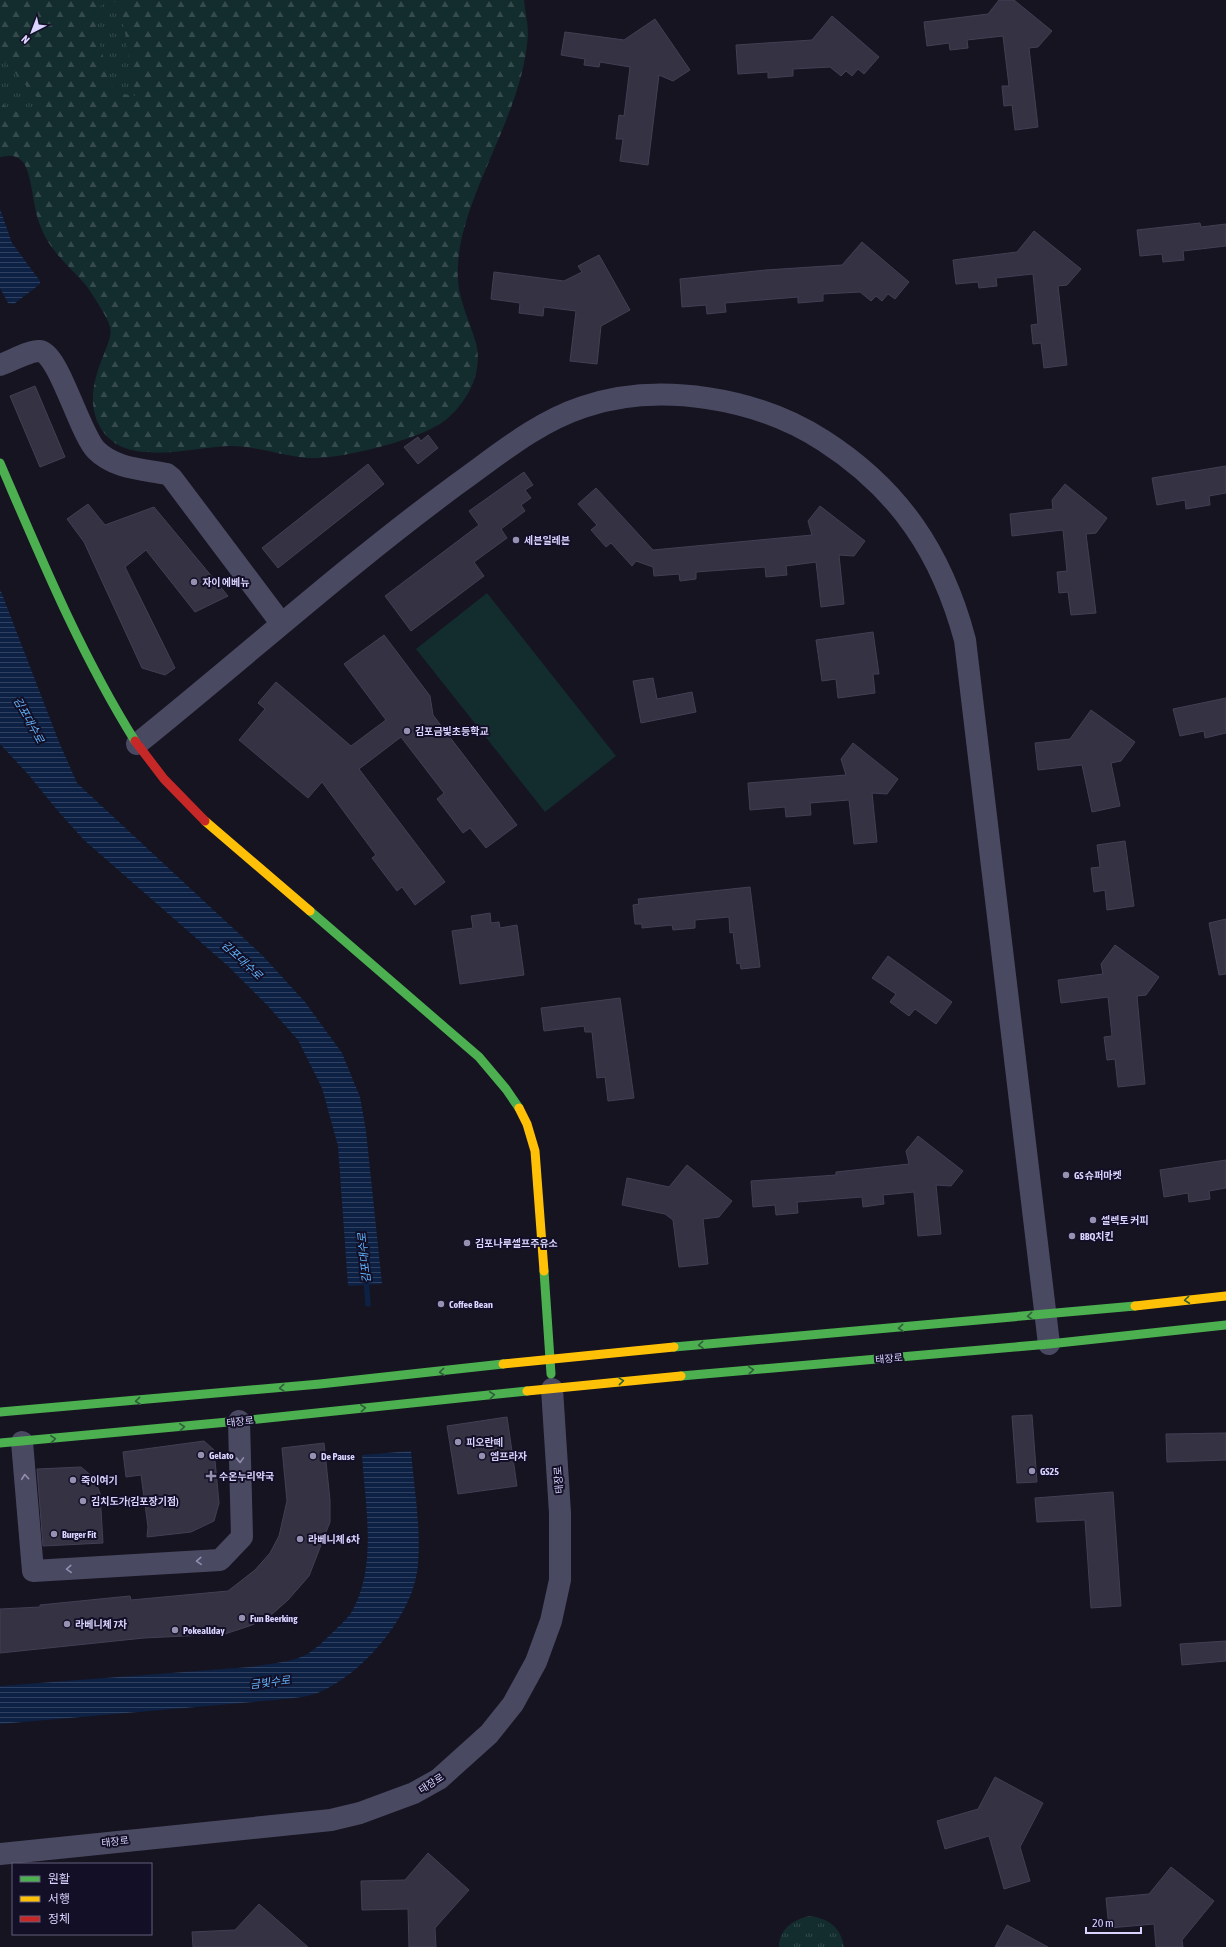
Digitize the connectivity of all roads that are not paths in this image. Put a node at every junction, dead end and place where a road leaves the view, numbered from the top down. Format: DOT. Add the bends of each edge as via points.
graph roads {
  1 [pos="0,366"];
  2 [pos="0,463"];
  3 [pos="281,624"];
  4 [pos="137,744"];
  5 [pos="1226,1296"];
  6 [pos="1045,1315"];
  7 [pos="1226,1325"];
  8 [pos="1049,1344"];
  9 [pos="550,1360"];
  10 [pos="552,1389"];
  11 [pos="0,1412"];
  12 [pos="239,1421"];
  13 [pos="22,1442"];
  14 [pos="0,1443"];
  15 [pos="0,1854"];
  1 -- 3 [label="street" via="32,352 40,351 46,354 59,374 95,449 115,463 167,474 172,478"];
  2 -- 4 [label="street" via="72,624 94,669"];
  3 -- 4 [label="street"];
  3 -- 6 [label="street" via="432,503 507,447 545,424 591,405 632,397 661,395 731,402 782,418 813,433 866,471 886,490 921,534 950,592 965,640"];
  4 -- 9 [label="street" via="191,808 347,946 479,1057 514,1097 526,1120 535,1151"];
  5 -- 6 [label="street, one-way"];
  6 -- 8 [label="street"];
  6 -- 9 [label="street, one-way"];
  7 -- 8 [label="street, 태장로"];
  10 -- 8 [label="street, 태장로, one-way"];
  9 -- 10 [label="street"];
  9 -- 11 [label="street, one-way" via="320,1384"];
  12 -- 10 [label="street, 태장로, one-way"];
  10 -- 15 [label="street, 태장로" via="560,1513 560,1580 551,1621 536,1662 513,1704 489,1734 439,1780 414,1793 360,1813 331,1820"];
  13 -- 12 [label="street, 태장로, one-way"];
  12 -- 13 [label="street, one-way" via="242,1537 220,1560 33,1571"];
  13 -- 14 [label="street, 태장로"];
}
